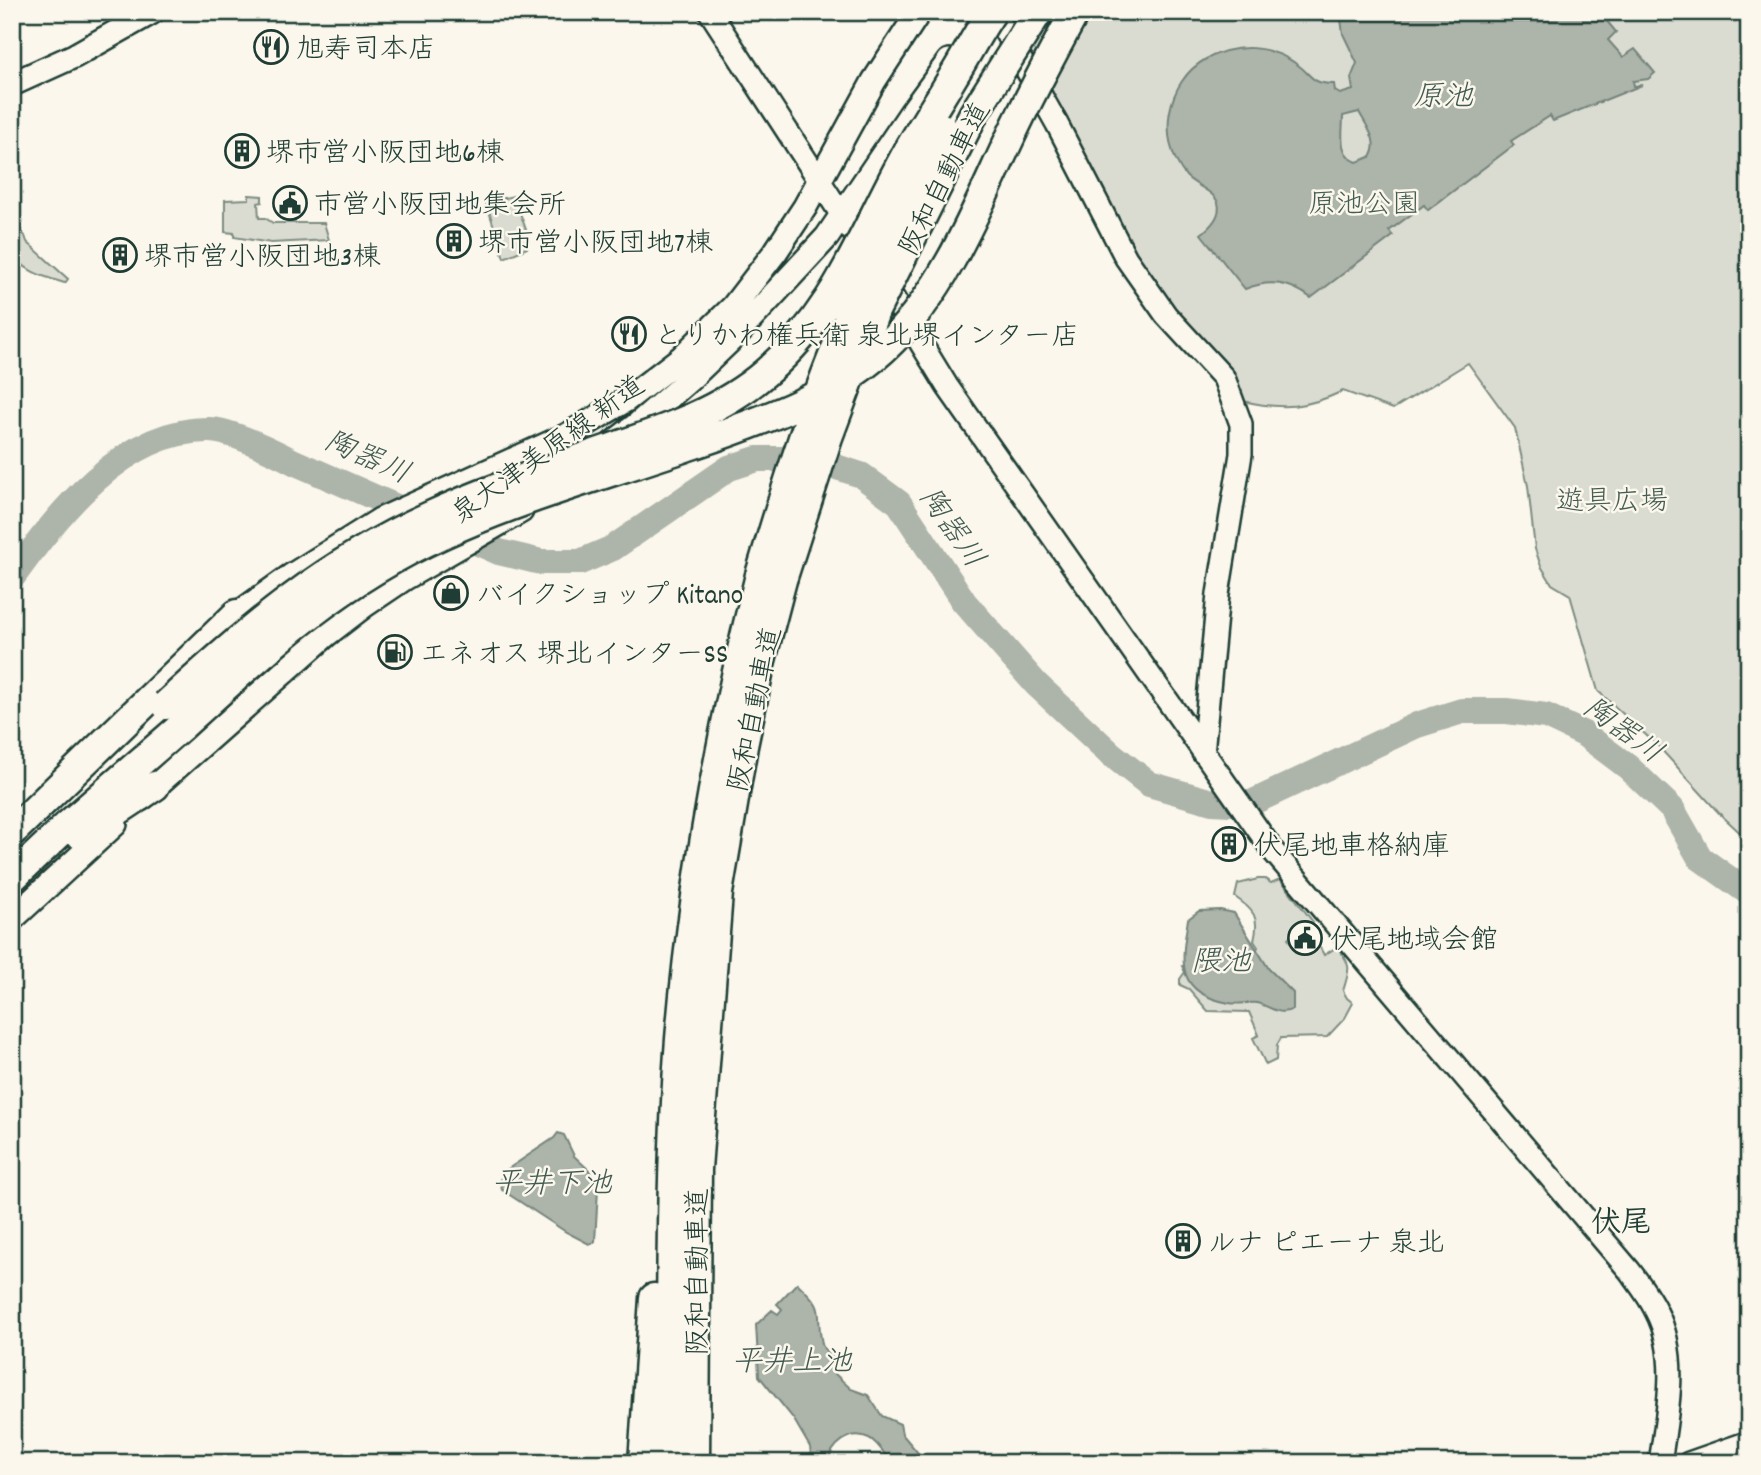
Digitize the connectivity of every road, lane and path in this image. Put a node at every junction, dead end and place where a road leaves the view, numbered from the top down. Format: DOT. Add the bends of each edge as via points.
graph roads {
  1 [pos="152,12"];
  2 [pos="710,12"];
  3 [pos="919,12"];
  4 [pos="983,12"];
  5 [pos="993,12"];
  6 [pos="1011,12"];
  7 [pos="1038,12"];
  8 [pos="1075,12"];
  9 [pos="12,85"];
  10 [pos="819,183"];
  11 [pos="842,217"];
  12 [pos="771,578"];
  13 [pos="237,614"];
  14 [pos="1203,752"];
  15 [pos="155,786"];
  16 [pos="12,812"];
  17 [pos="12,832"];
  18 [pos="12,849"];
  19 [pos="12,878"];
  20 [pos="12,898"];
  21 [pos="12,919"];
  22 [pos="675,1111"];
  23 [pos="697,1276"];
  24 [pos="1749,1442"];
  25 [pos="643,1463"];
  26 [pos="670,1463"];
  27 [pos="695,1463"];
  28 [pos="706,1463"];
  29 [pos="1660,1463"];
  30 [pos="1689,1463"];
  1 -- 9 [label="main road"];
  2 -- 10 [label="street"];
  3 -- 10 [label="main road, 泉大津美原線 新道" via="874,81"];
  4 -- 11 [label="main road, 泉大津美原線 新道"];
  5 -- 14 [label="street" via="1126,258 1166,315 1224,379 1241,424"];
  5 -- 18 [label="highway, bridge" via="902,161 823,310 764,374 728,400 688,420 441,511 346,560 237,640"];
  6 -- 12 [label="highway, 阪和自動車道, bridge" via="948,117 855,304 804,437"];
  7 -- 12 [label="highway, 阪和自動車道, bridge" via="974,113 875,311"];
  8 -- 19 [label="highway, bridge" via="953,255 916,311 869,362 839,383 766,418 486,517 362,577 290,628"];
  10 -- 11 [label="street"];
  10 -- 13 [label="main road, 泉大津美原線 新道" via="733,307 682,357 626,400 566,436 380,520"];
  11 -- 14 [label="street" via="947,386"];
  11 -- 15 [label="main road, 泉大津美原線 新道" via="794,274 691,378 639,423 503,522 365,605"];
  12 -- 22 [label="highway, 阪和自動車道" via="721,740 695,895"];
  12 -- 23 [label="highway, 阪和自動車道" via="761,660 718,893 696,1169"];
  13 -- 16 [label="main road, 泉大津美原線 新道" via="181,657"];
  13 -- 17 [label="highway"];
  14 -- 29 [label="street" via="1273,851 1629,1270 1658,1313 1670,1369"];
  15 -- 20 [label="highway" via="88,829"];
  15 -- 21 [label="main road, 泉大津美原線 新道"];
  22 -- 25 [label="highway" via="666,1157"];
  22 -- 26 [label="highway, 阪和自動車道"];
  23 -- 27 [label="highway, 阪和自動車道"];
  23 -- 28 [label="highway"];
  24 -- 30 [label="street"];
}
